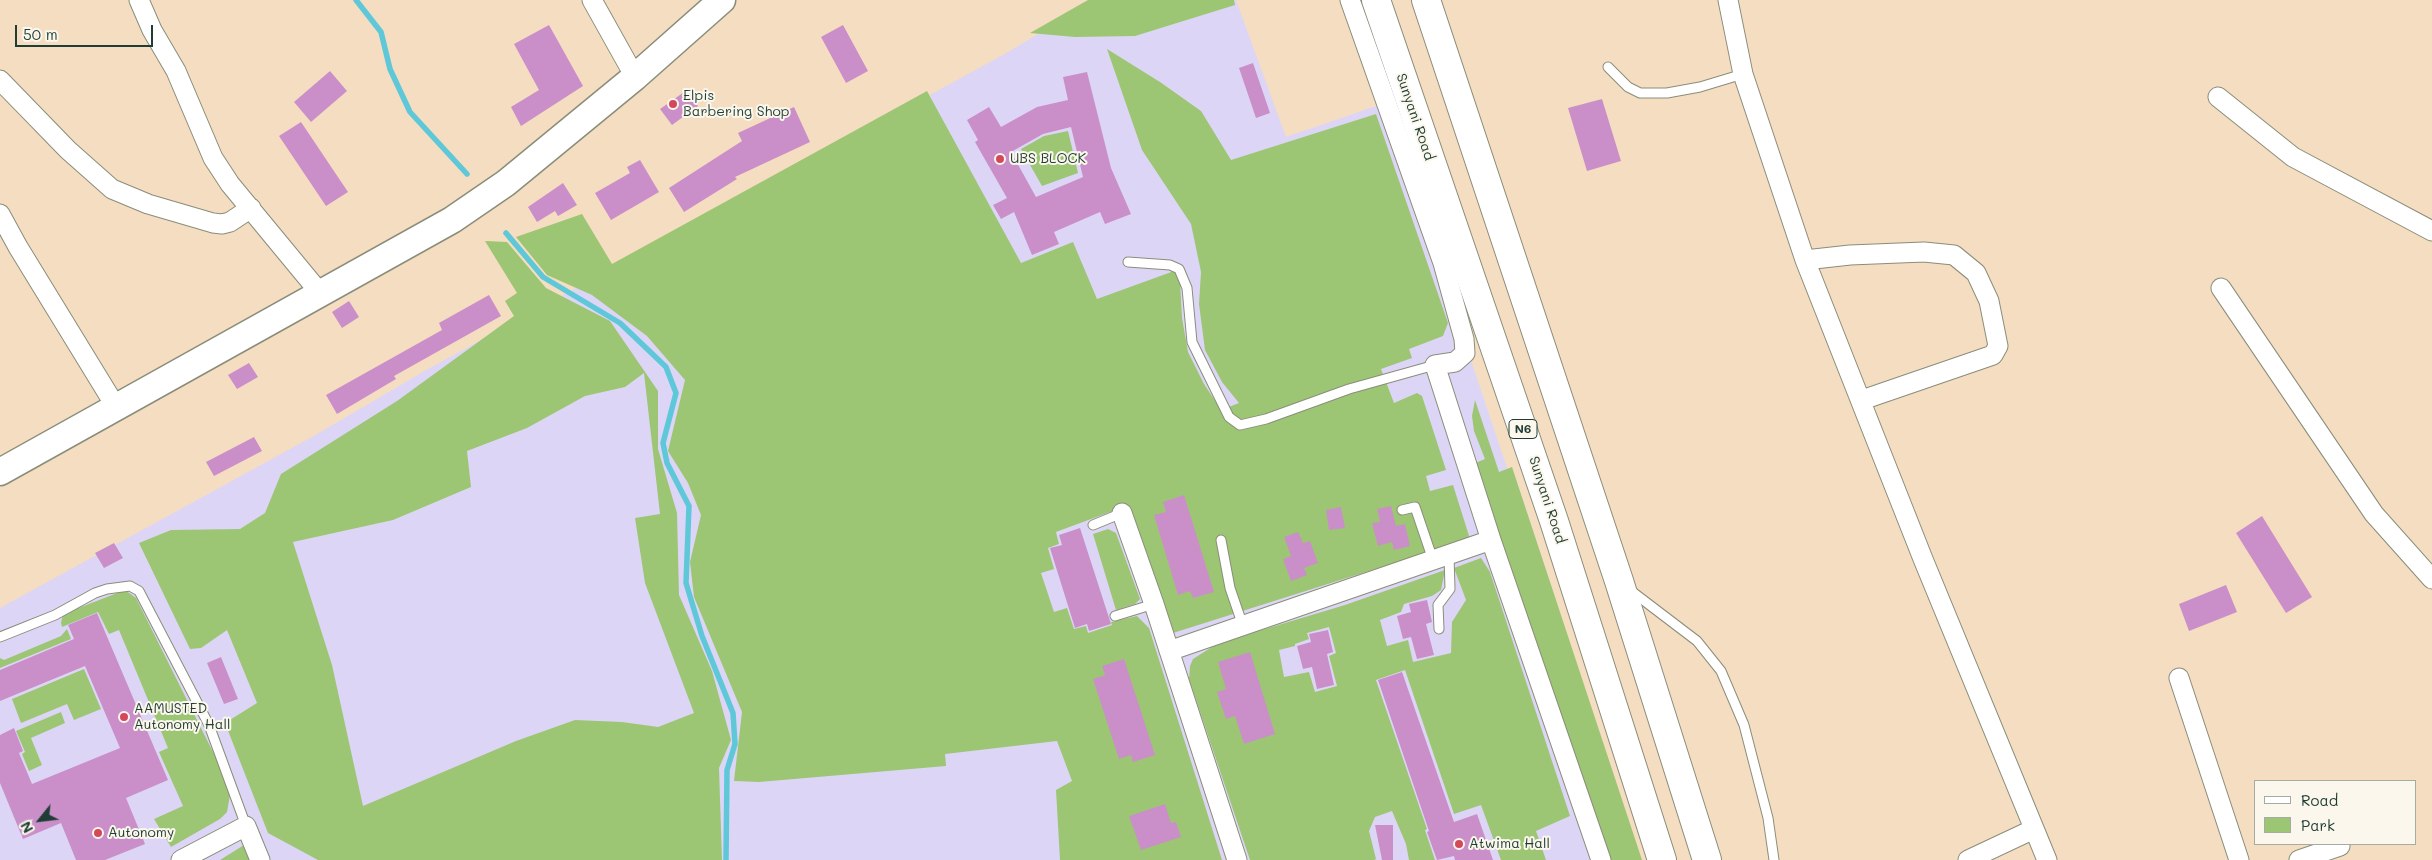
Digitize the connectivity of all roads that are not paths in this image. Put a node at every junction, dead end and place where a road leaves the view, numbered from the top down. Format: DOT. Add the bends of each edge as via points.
graph roads {
  1 [pos="139,0"];
  2 [pos="592,0"];
  3 [pos="722,0"];
  4 [pos="1350,0"];
  5 [pos="1376,0"];
  6 [pos="1426,0"];
  7 [pos="1728,0"];
  8 [pos="1608,67"];
  9 [pos="1743,74"];
  10 [pos="635,77"];
  11 [pos="0,80"];
  12 [pos="2218,97"];
  13 [pos="251,208"];
  14 [pos="0,214"];
  15 [pos="2432,231"];
  16 [pos="1805,260"];
  17 [pos="1128,262"];
  18 [pos="2221,288"];
  19 [pos="320,294"];
  20 [pos="1435,365"];
  21 [pos="1862,400"];
  22 [pos="116,407"];
  23 [pos="0,472"];
  24 [pos="1402,510"];
  25 [pos="1122,513"];
  26 [pos="1092,525"];
  27 [pos="1221,540"];
  28 [pos="1491,540"];
  29 [pos="1441,557"];
  30 [pos="2432,578"];
  31 [pos="1619,581"];
  32 [pos="1154,604"];
  33 [pos="1115,616"];
  34 [pos="1242,626"];
  35 [pos="1439,629"];
  36 [pos="0,637"];
  37 [pos="1169,651"];
  38 [pos="2178,678"];
  39 [pos="246,826"];
  40 [pos="2034,829"];
  41 [pos="2340,846"];
  42 [pos="181,860"];
  43 [pos="260,860"];
  44 [pos="1237,860"];
  45 [pos="1601,860"];
  46 [pos="1662,860"];
  47 [pos="1708,860"];
  48 [pos="1774,860"];
  49 [pos="1968,860"];
  50 [pos="2047,860"];
  51 [pos="2238,860"];
  52 [pos="2299,860"];
  1 -- 13 [label="street" via="176,71 214,158 230,184"];
  2 -- 10 [label="street"];
  3 -- 10 [label="street"];
  4 -- 20 [label="street" via="1443,263 1464,339 1465,353 1455,362"];
  5 -- 46 [label="main road, Sunyani Road / N6" via="1554,521"];
  6 -- 31 [label="main road"];
  7 -- 9 [label="street"];
  8 -- 9 [label="lane" via="1628,87 1640,93 1700,88"];
  9 -- 16 [label="street"];
  10 -- 19 [label="street" via="506,183 452,220"];
  11 -- 13 [label="street" via="68,150 112,189 148,204 222,224"];
  12 -- 15 [label="street" via="2293,157"];
  13 -- 19 [label="street"];
  14 -- 22 [label="street"];
  16 -- 21 [label="street"];
  16 -- 21 [label="street" via="1850,255 1954,255 1976,273 1989,301 1998,346 1993,355"];
  17 -- 20 [label="lane" via="1170,265 1179,269 1187,288 1192,342 1229,417 1240,425"];
  18 -- 30 [label="street" via="2374,514"];
  19 -- 22 [label="street"];
  20 -- 28 [label="street"];
  21 -- 40 [label="street"];
  22 -- 23 [label="street"];
  24 -- 29 [label="lane" via="1415,507"];
  25 -- 26 [label="lane"];
  25 -- 32 [label="street"];
  27 -- 34 [label="lane" via="1230,588"];
  28 -- 29 [label="street"];
  28 -- 45 [label="street"];
  29 -- 34 [label="street"];
  29 -- 35 [label="lane" via="1450,589 1438,605"];
  31 -- 47 [label="main road"];
  31 -- 48 [label="lane" via="1697,641 1721,671 1744,725 1768,818"];
  32 -- 33 [label="lane"];
  32 -- 37 [label="street"];
  34 -- 37 [label="street"];
  36 -- 39 [label="lane" via="107,589 130,586 139,591 209,726"];
  37 -- 44 [label="street"];
  38 -- 51 [label="street"];
  39 -- 42 [label="street"];
  39 -- 43 [label="street"];
  40 -- 49 [label="street"];
  40 -- 50 [label="street"];
  41 -- 52 [label="street"];
}
